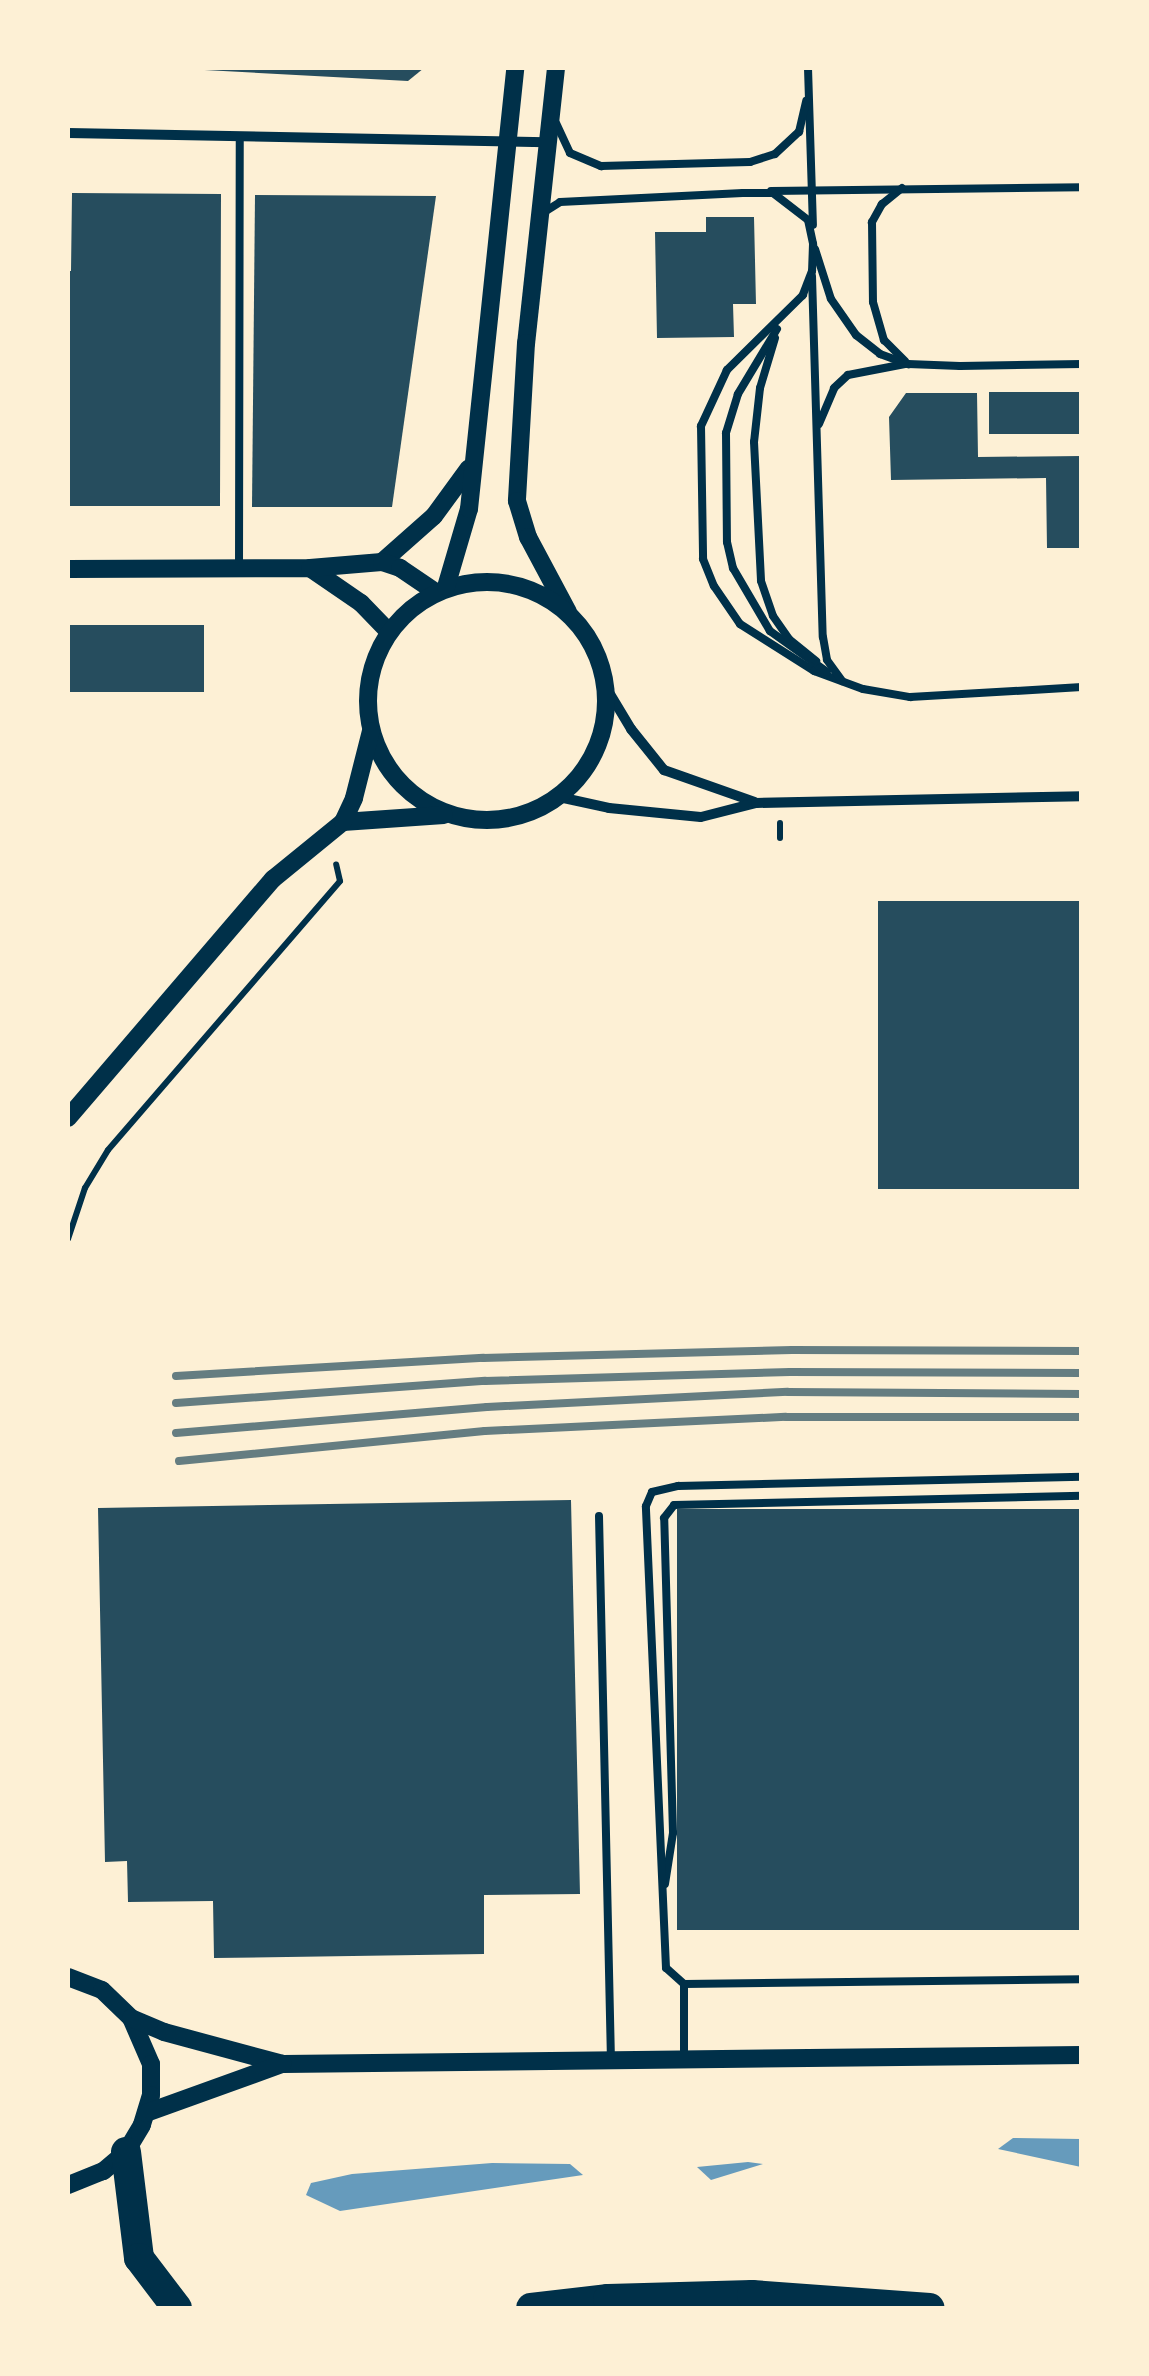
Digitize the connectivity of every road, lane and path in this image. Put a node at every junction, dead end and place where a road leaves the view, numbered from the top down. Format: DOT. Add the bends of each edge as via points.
graph roads {
  1 [pos="516,68"];
  2 [pos="556,68"];
  3 [pos="808,68"];
  4 [pos="809,92"];
  5 [pos="551,105"];
  6 [pos="68,133"];
  7 [pos="240,137"];
  8 [pos="506,140"];
  9 [pos="546,142"];
  10 [pos="1082,187"];
  11 [pos="902,188"];
  12 [pos="812,189"];
  13 [pos="743,193"];
  14 [pos="537,216"];
  15 [pos="814,244"];
  16 [pos="812,271"];
  17 [pos="784,320"];
  18 [pos="908,364"];
  19 [pos="1082,364"];
  20 [pos="817,428"];
  21 [pos="470,468"];
  22 [pos="382,562"];
  23 [pos="310,568"];
  24 [pos="68,569"];
  25 [pos="239,569"];
  26 [pos="440,589"];
  27 [pos="568,612"];
  28 [pos="389,632"];
  29 [pos="844,682"];
  30 [pos="606,688"];
  31 [pos="1082,688"];
  32 [pos="371,731"];
  33 [pos="1082,796"];
  34 [pos="559,797"];
  35 [pos="756,803"];
  36 [pos="449,815"];
  37 [pos="343,822"];
  38 [pos="336,864"];
  39 [pos="68,1118"];
  40 [pos="68,1239"];
  41 [pos="1082,1477"];
  42 [pos="1082,1496"];
  43 [pos="599,1516"];
  44 [pos="663,1902"];
  45 [pos="70,1975"];
  46 [pos="1082,1979"];
  47 [pos="684,1984"];
  48 [pos="131,2018"];
  49 [pos="1082,2055"];
  50 [pos="684,2060"];
  51 [pos="611,2062"];
  52 [pos="283,2064"];
  53 [pos="146,2113"];
  54 [pos="126,2152"];
  55 [pos="68,2184"];
  56 [pos="178,2308"];
  57 [pos="531,2308"];
  58 [pos="930,2308"];
  1 -- 8 [label="street"];
  2 -- 5 [label="street"];
  3 -- 4 [label="lane"];
  4 -- 5 [label="lane" via="799,132 776,154 750,162 601,166 570,152"];
  4 -- 12 [label="lane"];
  5 -- 9 [label="street"];
  6 -- 7 [label="street"];
  7 -- 8 [label="street"];
  7 -- 25 [label="lane"];
  8 -- 9 [label="street"];
  8 -- 21 [label="street"];
  9 -- 14 [label="street"];
  10 -- 11 [label="lane"];
  11 -- 12 [label="lane"];
  11 -- 18 [label="lane" via="872,222 873,302 884,340"];
  12 -- 13 [label="lane"];
  12 -- 15 [label="lane"];
  13 -- 14 [label="lane" via="560,202"];
  13 -- 15 [label="lane" via="790,202 808,220"];
  14 -- 27 [label="street" via="517,501 528,537"];
  15 -- 16 [label="lane"];
  15 -- 18 [label="lane" via="831,299 856,335"];
  16 -- 17 [label="lane"];
  16 -- 20 [label="lane"];
  17 -- 29 [label="lane" via="760,388 754,442 760,581 789,639"];
  17 -- 29 [label="lane" via="752,365 726,432 727,542 742,586 770,631"];
  17 -- 29 [label="lane" via="727,370 708,404 698,453 703,559 740,624 814,672"];
  18 -- 19 [label="lane"];
  18 -- 20 [label="lane" via="848,375 834,388"];
  20 -- 29 [label="lane" via="822,637 827,660"];
  21 -- 22 [label="street" via="424,527"];
  21 -- 26 [label="street" via="468,509"];
  22 -- 23 [label="street"];
  22 -- 26 [label="street"];
  23 -- 25 [label="street"];
  23 -- 28 [label="street"];
  24 -- 25 [label="street"];
  26 -- 27 [label="street" via="498,582 535,591"];
  26 -- 28 [label="street" via="409,607"];
  27 -- 30 [label="street" via="600,660"];
  28 -- 32 [label="street" via="371,668"];
  29 -- 31 [label="lane" via="910,697"];
  30 -- 34 [label="street" via="604,730 588,768"];
  30 -- 35 [label="street" via="664,770"];
  32 -- 36 [label="street" via="387,767 414,796"];
  32 -- 37 [label="street"];
  33 -- 35 [label="street"];
  34 -- 35 [label="street" via="701,818"];
  34 -- 36 [label="street" via="525,815 487,821"];
  36 -- 37 [label="street"];
  37 -- 39 [label="street" via="272,880"];
  38 -- 40 [label="path" via="340,881 108,1150 84,1188"];
  41 -- 44 [label="lane" via="678,1486 652,1492 646,1506"];
  42 -- 44 [label="lane" via="674,1506 664,1518 673,1834"];
  43 -- 51 [label="lane"];
  44 -- 47 [label="lane" via="666,1968"];
  45 -- 48 [label="street" via="102,1990"];
  46 -- 47 [label="lane"];
  47 -- 50 [label="lane"];
  48 -- 52 [label="street"];
  48 -- 53 [label="street" via="151,2064"];
  49 -- 50 [label="street"];
  50 -- 51 [label="street"];
  51 -- 52 [label="street"];
  52 -- 53 [label="street"];
  53 -- 54 [label="street"];
  54 -- 55 [label="street" via="102,2171"];
  54 -- 56 [label="highway" via="139,2258"];
  57 -- 58 [label="highway" via="752,2295"];
}
